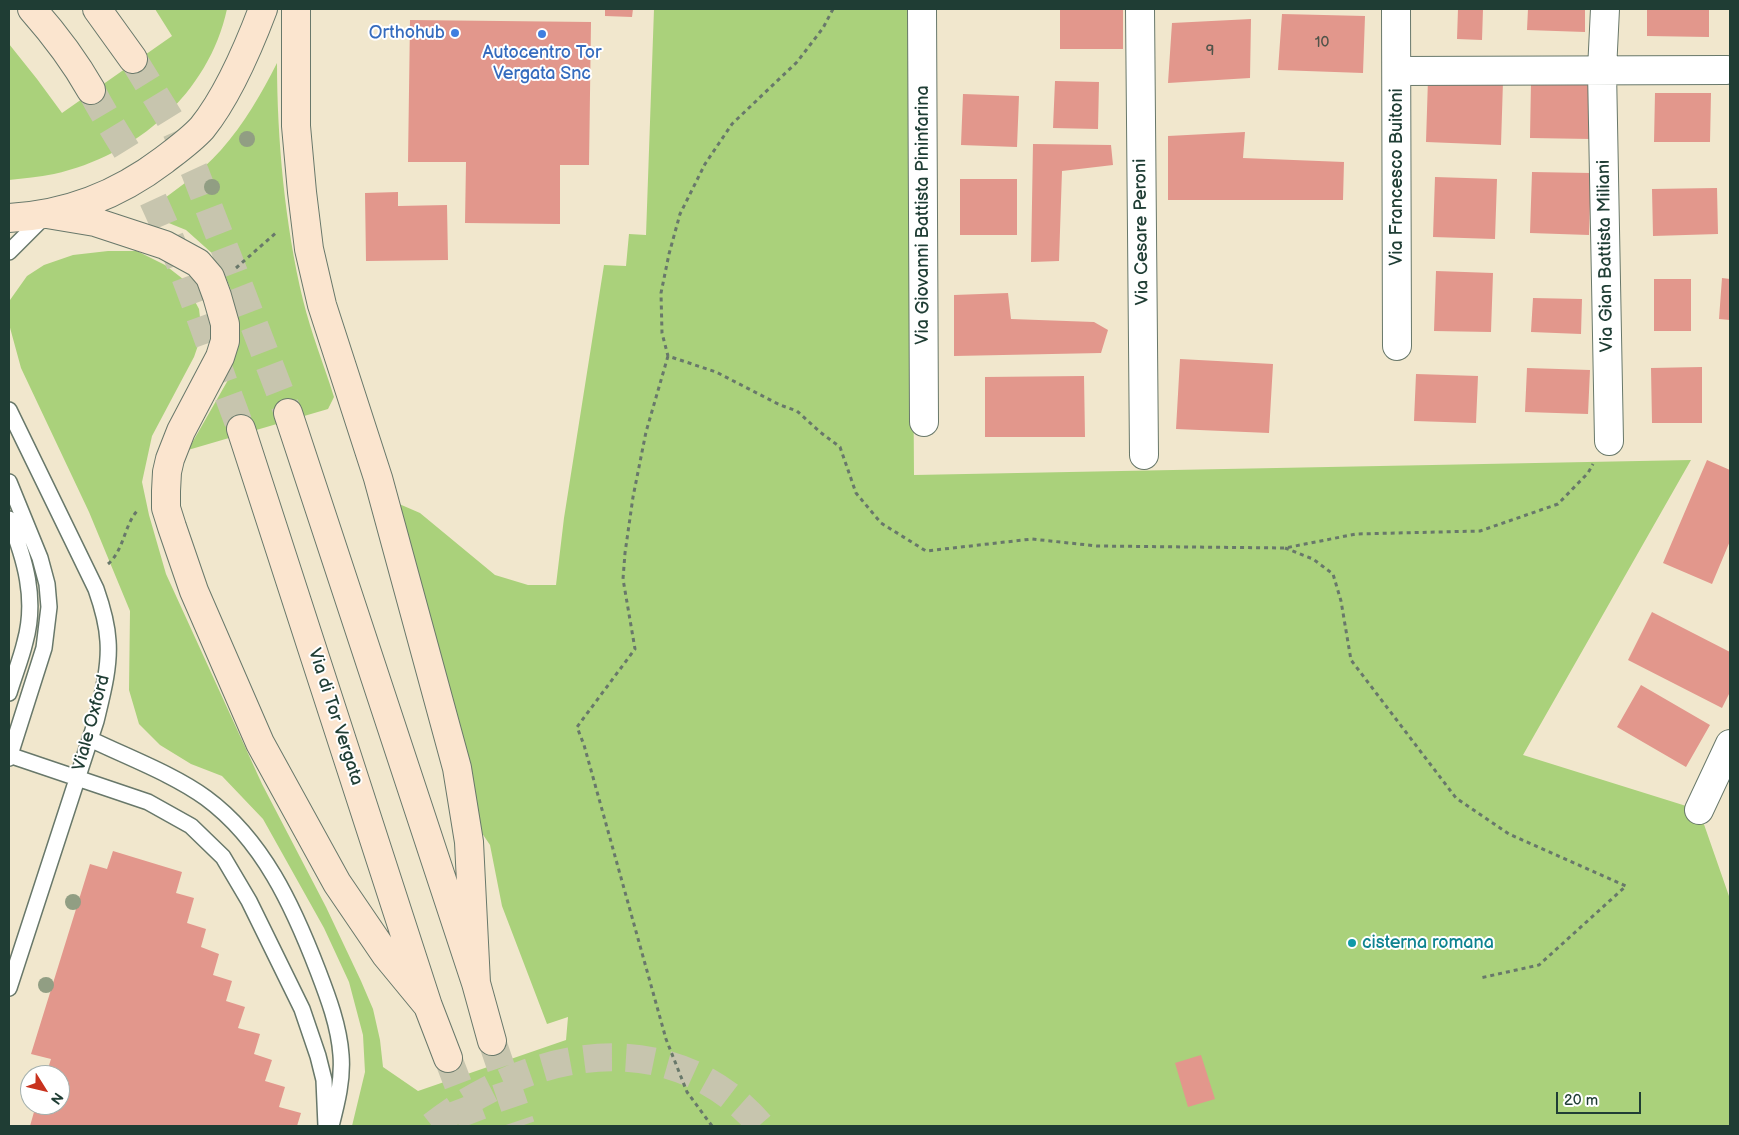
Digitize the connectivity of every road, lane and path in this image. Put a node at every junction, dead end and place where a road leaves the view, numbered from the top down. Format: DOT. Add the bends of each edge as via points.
graph roads {
  1 [pos="32,9"];
  2 [pos="97,9"];
  3 [pos="263,9"];
  4 [pos="296,9"];
  5 [pos="833,9"];
  6 [pos="922,9"];
  7 [pos="1140,9"];
  8 [pos="1396,9"];
  9 [pos="1604,9"];
  10 [pos="133,59"];
  11 [pos="1602,70"];
  12 [pos="1727,70"];
  13 [pos="1397,71"];
  14 [pos="92,90"];
  15 [pos="47,214"];
  16 [pos="9,218"];
  17 [pos="279,229"];
  18 [pos="9,252"];
  19 [pos="235,270"];
  20 [pos="1397,346"];
  21 [pos="668,356"];
  22 [pos="9,410"];
  23 [pos="288,413"];
  24 [pos="924,422"];
  25 [pos="241,429"];
  26 [pos="1609,441"];
  27 [pos="1144,455"];
  28 [pos="9,482"];
  29 [pos="143,508"];
  30 [pos="9,519"];
  31 [pos="1285,548"];
  32 [pos="108,564"];
  33 [pos="9,693"];
  34 [pos="90,739"];
  35 [pos="1730,744"];
  36 [pos="9,756"];
  37 [pos="78,777"];
  38 [pos="1699,810"];
  39 [pos="1480,978"];
  40 [pos="476,983"];
  41 [pos="9,988"];
  42 [pos="428,1006"];
  43 [pos="492,1041"];
  44 [pos="448,1058"];
  45 [pos="326,1126"];
  46 [pos="331,1126"];
  47 [pos="712,1126"];
  1 -- 14 [label="main road" via="76,63"];
  2 -- 10 [label="main road"];
  3 -- 15 [label="main road" via="219,103 201,128 180,148 125,186 99,198"];
  4 -- 40 [label="main road" via="296,126 309,249 322,305 378,478 457,768 467,819 472,871"];
  5 -- 21 [label="path" via="797,62 732,124 705,164 680,214 661,294 662,333"];
  6 -- 24 [label="street, Via Giovanni Battista Pininfarina"];
  7 -- 27 [label="street, Via Cesare Peroni"];
  8 -- 13 [label="street, Via Francesco Buitoni"];
  9 -- 11 [label="street, Via Gian Battista Miliani"];
  11 -- 12 [label="street"];
  11 -- 13 [label="street"];
  11 -- 26 [label="street, Via Gian Battista Miliani"];
  13 -- 20 [label="street, Via Francesco Buitoni"];
  15 -- 16 [label="main road"];
  15 -- 18 [label="lane"];
  15 -- 42 [label="main road" via="95,222 165,245 198,263 210,277 225,324 225,341 170,459 166,508 194,591 260,743 336,883 386,955"];
  17 -- 19 [label="path"];
  21 -- 31 [label="path" via="716,372 797,411 840,448 856,493 881,523 926,551 1032,539 1098,546"];
  21 -- 47 [label="path" via="646,432 625,553 623,579 635,649 577,727 666,1039 687,1092"];
  22 -- 34 [label="lane, Viale Oxford" via="90,576 104,613 108,659"];
  23 -- 40 [label="main road"];
  25 -- 42 [label="main road, Via di Tor Vergata"];
  26 -- 31 [label="path" via="1588,472 1558,504 1480,531 1356,534"];
  28 -- 36 [label="lane" via="40,558 50,607 44,648"];
  29 -- 32 [label="path" via="134,514"];
  30 -- 33 [label="lane" via="25,562 30,595 25,641"];
  31 -- 39 [label="path" via="1313,559 1332,574 1341,601 1351,660 1456,798 1509,834 1626,886 1539,965"];
  34 -- 37 [label="lane, Viale Oxford"];
  34 -- 46 [label="lane" via="169,776 205,797 244,833 268,866 292,908 311,953 340,1041 341,1082"];
  35 -- 38 [label="street"];
  36 -- 37 [label="lane"];
  37 -- 41 [label="lane, Viale Oxford"];
  37 -- 45 [label="lane" via="148,802 192,826 223,857 249,901 302,1009 324,1080"];
  40 -- 43 [label="main road"];
  42 -- 44 [label="main road"];
}
